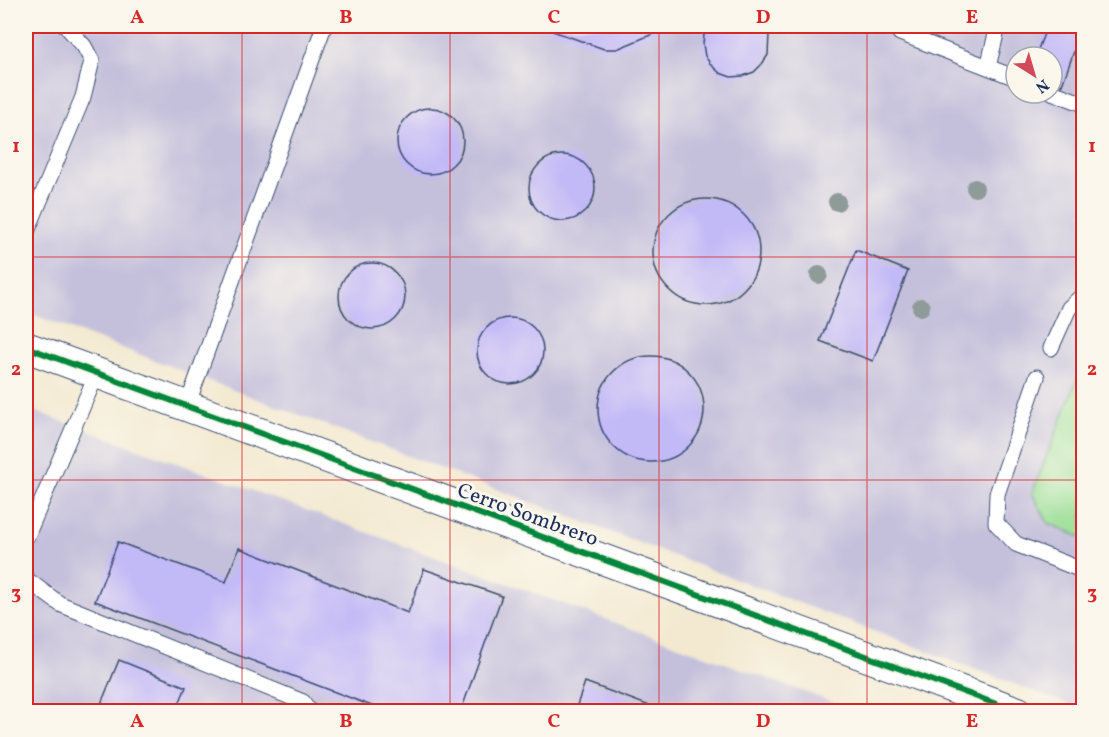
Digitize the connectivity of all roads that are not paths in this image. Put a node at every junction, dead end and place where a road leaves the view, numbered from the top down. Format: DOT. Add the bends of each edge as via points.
graph roads {
  1 [pos="66,26"];
  2 [pos="324,26"];
  3 [pos="899,26"];
  4 [pos="998,26"];
  5 [pos="988,67"];
  6 [pos="1004,73"];
  7 [pos="1064,97"];
  8 [pos="1083,104"];
  9 [pos="26,234"];
  10 [pos="1083,294"];
  11 [pos="26,346"];
  12 [pos="1051,348"];
  13 [pos="97,373"];
  14 [pos="1037,377"];
  15 [pos="187,406"];
  16 [pos="26,538"];
  17 [pos="1083,571"];
  18 [pos="26,579"];
  19 [pos="310,711"];
  20 [pos="1018,711"];
  1 -- 9 [label="lane" via="92,61 83,97"];
  2 -- 15 [label="lane"];
  3 -- 5 [label="lane" via="900,33"];
  4 -- 5 [label="lane"];
  5 -- 6 [label="lane"];
  7 -- 8 [label="lane"];
  10 -- 12 [label="lane" via="1069,308"];
  11 -- 13 [label="street, Cerro Sombrero"];
  13 -- 15 [label="street, Cerro Sombrero"];
  13 -- 16 [label="lane"];
  14 -- 17 [label="lane" via="997,494 996,523 1016,544"];
  15 -- 20 [label="street, Cerro Sombrero"];
  18 -- 19 [label="lane" via="60,604 303,702"];
}
